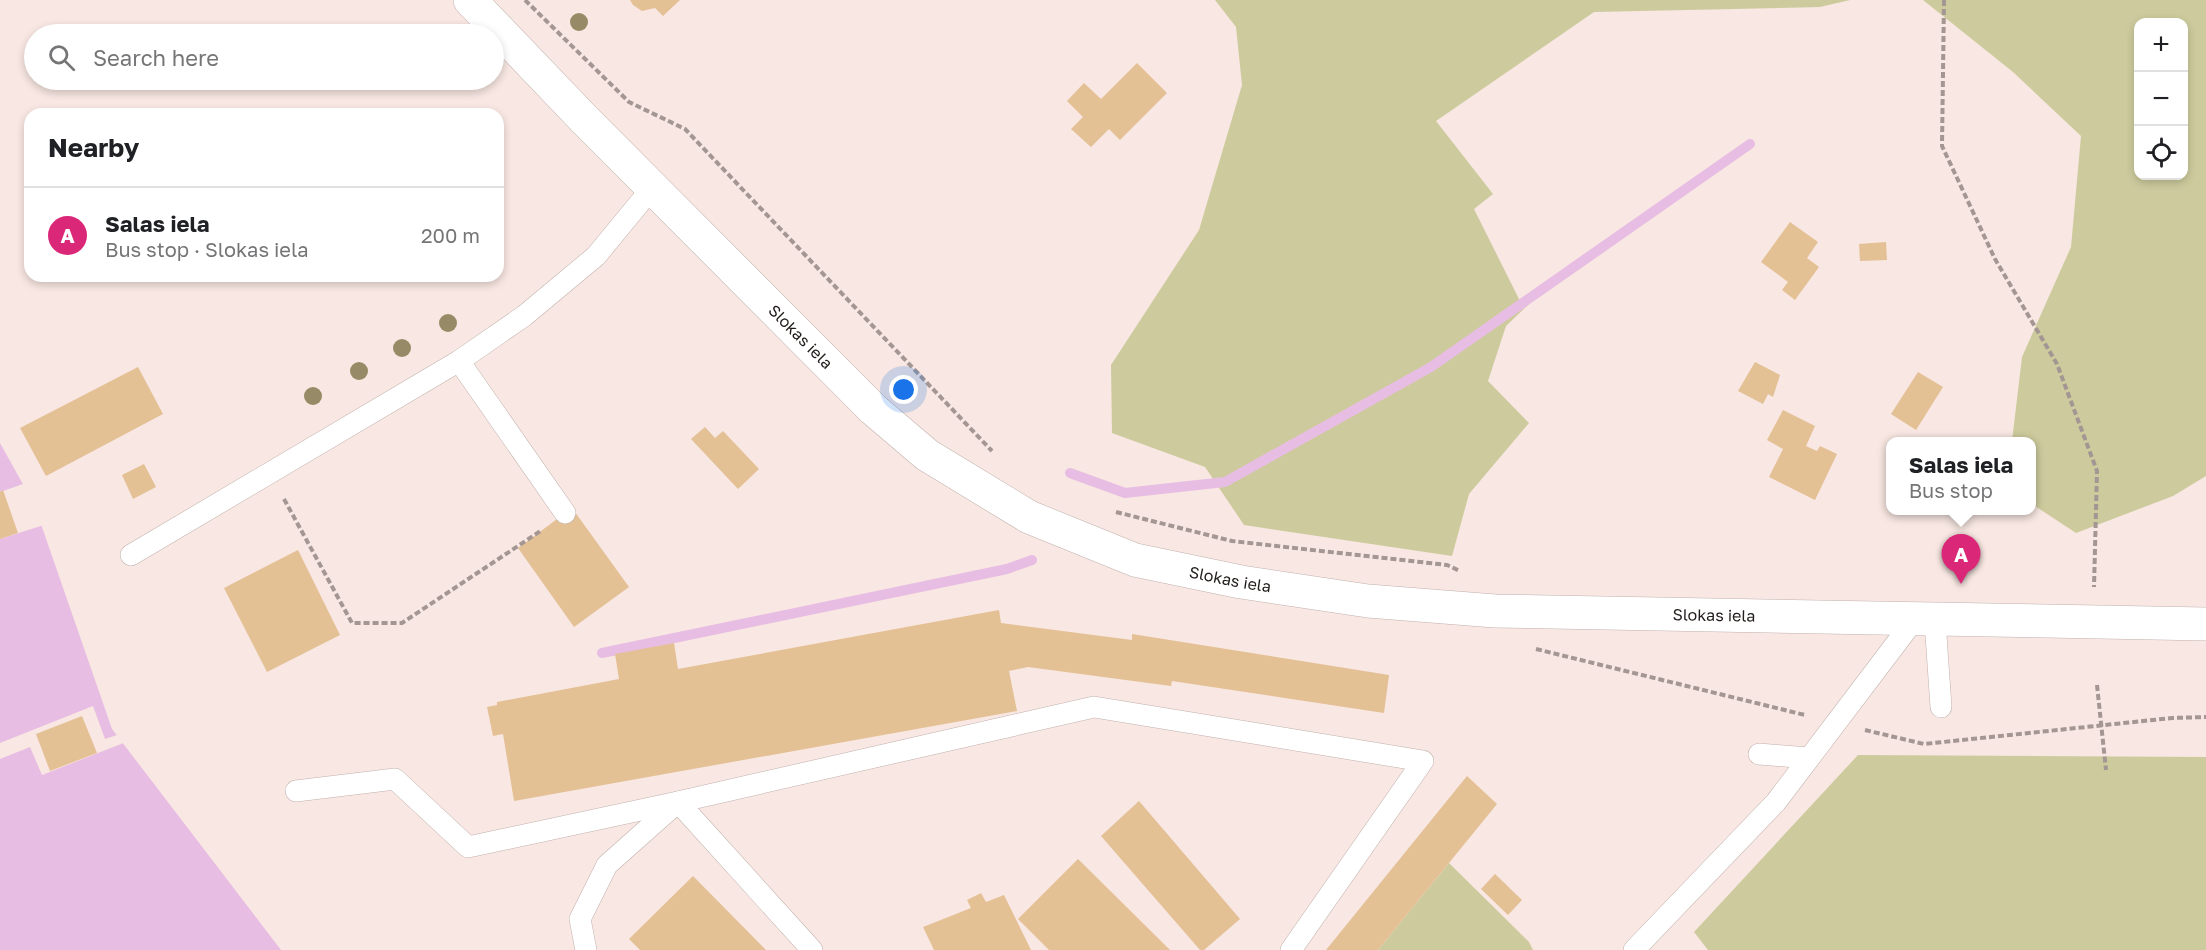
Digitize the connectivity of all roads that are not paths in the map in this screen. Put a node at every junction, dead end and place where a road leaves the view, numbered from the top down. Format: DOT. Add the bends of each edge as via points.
graph roads {
  1 [pos="470,0"];
  2 [pos="493,24"];
  3 [pos="504,35"];
  4 [pos="652,188"];
  5 [pos="459,361"];
  6 [pos="565,513"];
  7 [pos="131,555"];
  8 [pos="1924,620"];
  9 [pos="2206,624"];
  10 [pos="1941,707"];
  11 [pos="1759,754"];
  12 [pos="1809,758"];
  13 [pos="296,791"];
  14 [pos="678,802"];
  15 [pos="586,950"];
  16 [pos="812,950"];
  17 [pos="1292,950"];
  18 [pos="1634,950"];
  1 -- 2 [label="main road, Slokas iela"];
  3 -- 4 [label="main road, Slokas iela"];
  4 -- 5 [label="lane" via="596,256 524,316"];
  4 -- 8 [label="main road, Slokas iela" via="873,409 927,455 1029,517 1135,560 1241,582 1379,602 1495,610"];
  5 -- 6 [label="lane"];
  5 -- 7 [label="lane"];
  8 -- 9 [label="main road, Slokas iela"];
  8 -- 10 [label="lane"];
  8 -- 12 [label="lane"];
  11 -- 12 [label="lane"];
  12 -- 18 [label="lane" via="1776,802"];
  13 -- 14 [label="lane" via="395,779 468,847"];
  14 -- 15 [label="lane" via="607,865 580,919"];
  14 -- 16 [label="lane"];
  14 -- 17 [label="lane" via="1094,707 1423,761"];
}
